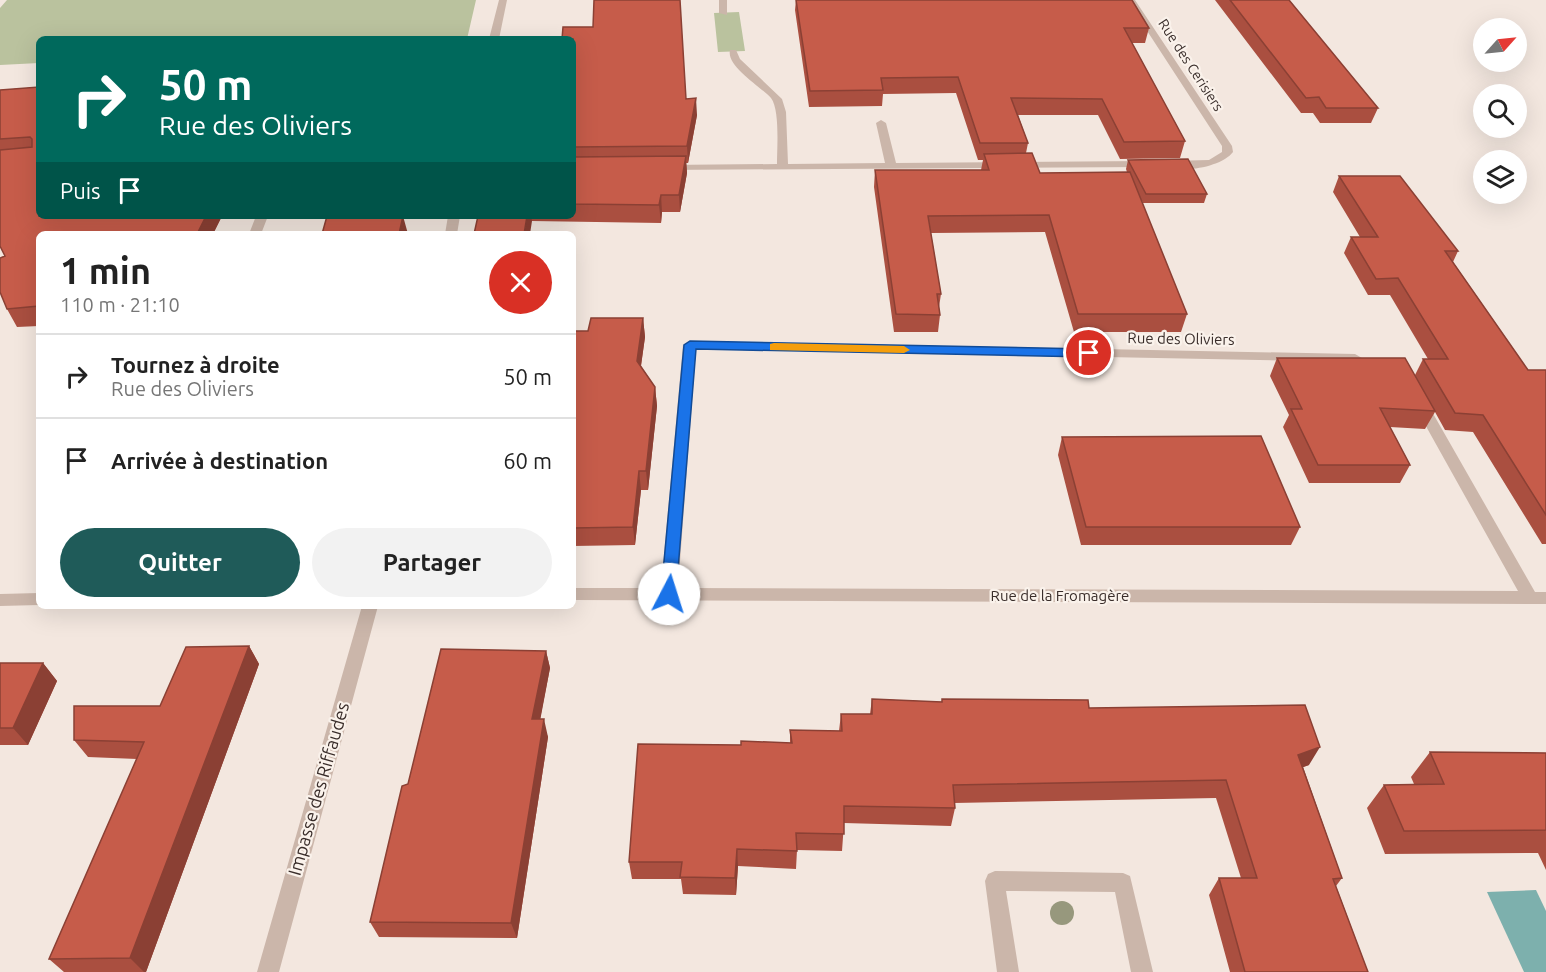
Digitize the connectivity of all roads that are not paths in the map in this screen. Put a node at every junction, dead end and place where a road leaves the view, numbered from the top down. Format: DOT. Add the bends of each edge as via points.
graph roads {
  1 [pos="503,0"];
  2 [pos="723,0"];
  3 [pos="1131,0"];
  4 [pos="724,13"];
  5 [pos="495,36"];
  6 [pos="733,52"];
  7 [pos="881,123"];
  8 [pos="891,167"];
  9 [pos="655,168"];
  10 [pos="783,168"];
  11 [pos="1371,359"];
  12 [pos="1412,390"];
  13 [pos="576,594"];
  14 [pos="669,594"];
  15 [pos="1538,598"];
  16 [pos="36,599"];
  17 [pos="0,600"];
  18 [pos="368,609"];
  19 [pos="268,972"];
  20 [pos="1008,972"];
  21 [pos="1142,972"];
  1 -- 5 [label="street"];
  2 -- 4 [label="street"];
  3 -- 8 [label="street, Rue des Cerisiers" via="1227,146 1224,159 1212,163"];
  6 -- 10 [label="street" via="735,60 777,99"];
  7 -- 8 [label="street"];
  8 -- 10 [label="street"];
  9 -- 10 [label="street"];
  11 -- 14 [label="street, Rue des Oliviers" via="690,345"];
  12 -- 15 [label="street"];
  13 -- 14 [label="street, Rue de la Fromagère"];
  14 -- 15 [label="street, Rue de la Fromagère"];
  16 -- 17 [label="street"];
  18 -- 19 [label="street, Impasse des Riffaudes"];
  20 -- 21 [label="street" via="996,881 1123,883"];
}
